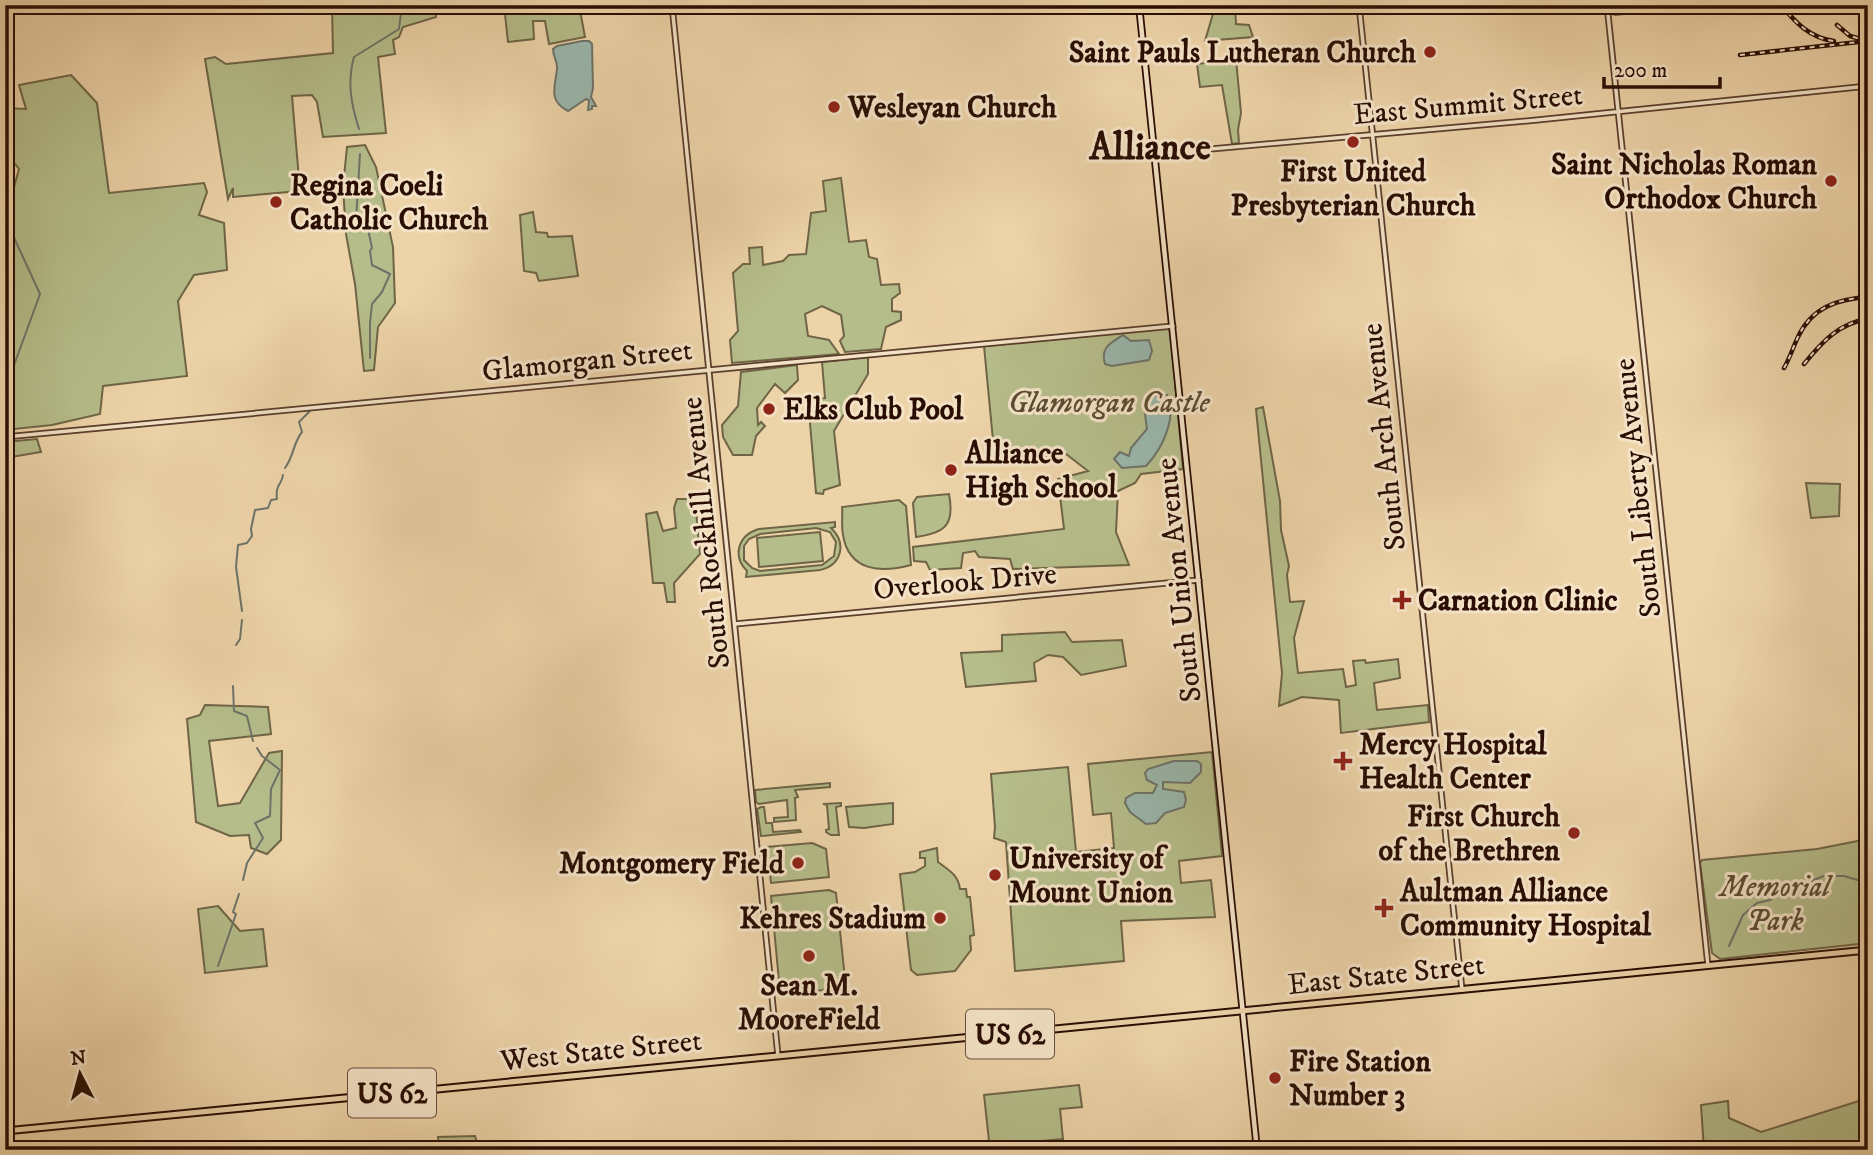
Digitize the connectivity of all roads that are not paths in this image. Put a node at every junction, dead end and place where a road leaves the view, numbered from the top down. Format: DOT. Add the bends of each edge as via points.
graph roads {
  1 [pos="672,5"];
  2 [pos="1139,5"];
  3 [pos="1359,5"];
  4 [pos="1607,5"];
  5 [pos="1868,86"];
  6 [pos="1618,112"];
  7 [pos="1372,133"];
  8 [pos="1155,154"];
  9 [pos="1173,326"];
  10 [pos="709,369"];
  11 [pos="5,437"];
  12 [pos="1199,580"];
  13 [pos="735,624"];
  14 [pos="1868,950"];
  15 [pos="1709,966"];
  16 [pos="1462,990"];
  17 [pos="1242,1012"];
  18 [pos="778,1056"];
  19 [pos="5,1131"];
  20 [pos="1257,1150"];
  1 -- 10 [label="street, South Rockhill Avenue"];
  2 -- 8 [label="main road, South Union Avenue"];
  3 -- 7 [label="street, South Arch Avenue"];
  4 -- 6 [label="street, South Liberty Avenue"];
  5 -- 6 [label="street, East Summit Street"];
  6 -- 7 [label="street, East Summit Street"];
  6 -- 15 [label="street, South Liberty Avenue"];
  7 -- 8 [label="street, East Summit Street"];
  7 -- 16 [label="street, South Arch Avenue"];
  8 -- 9 [label="main road, South Union Avenue"];
  9 -- 10 [label="street, Glamorgan Street"];
  9 -- 12 [label="main road, South Union Avenue"];
  10 -- 11 [label="street, Glamorgan Street"];
  10 -- 13 [label="street, South Rockhill Avenue"];
  12 -- 13 [label="street, Overlook Drive"];
  12 -- 17 [label="main road, South Union Avenue"];
  13 -- 18 [label="street, South Rockhill Avenue"];
  14 -- 15 [label="highway, East State Street / US 62"];
  15 -- 16 [label="highway, East State Street / US 62"];
  16 -- 17 [label="highway, East State Street / US 62"];
  17 -- 18 [label="highway, West State Street / US 62"];
  17 -- 20 [label="main road, South Union Avenue"];
  18 -- 19 [label="highway, West State Street / US 62"];
}
